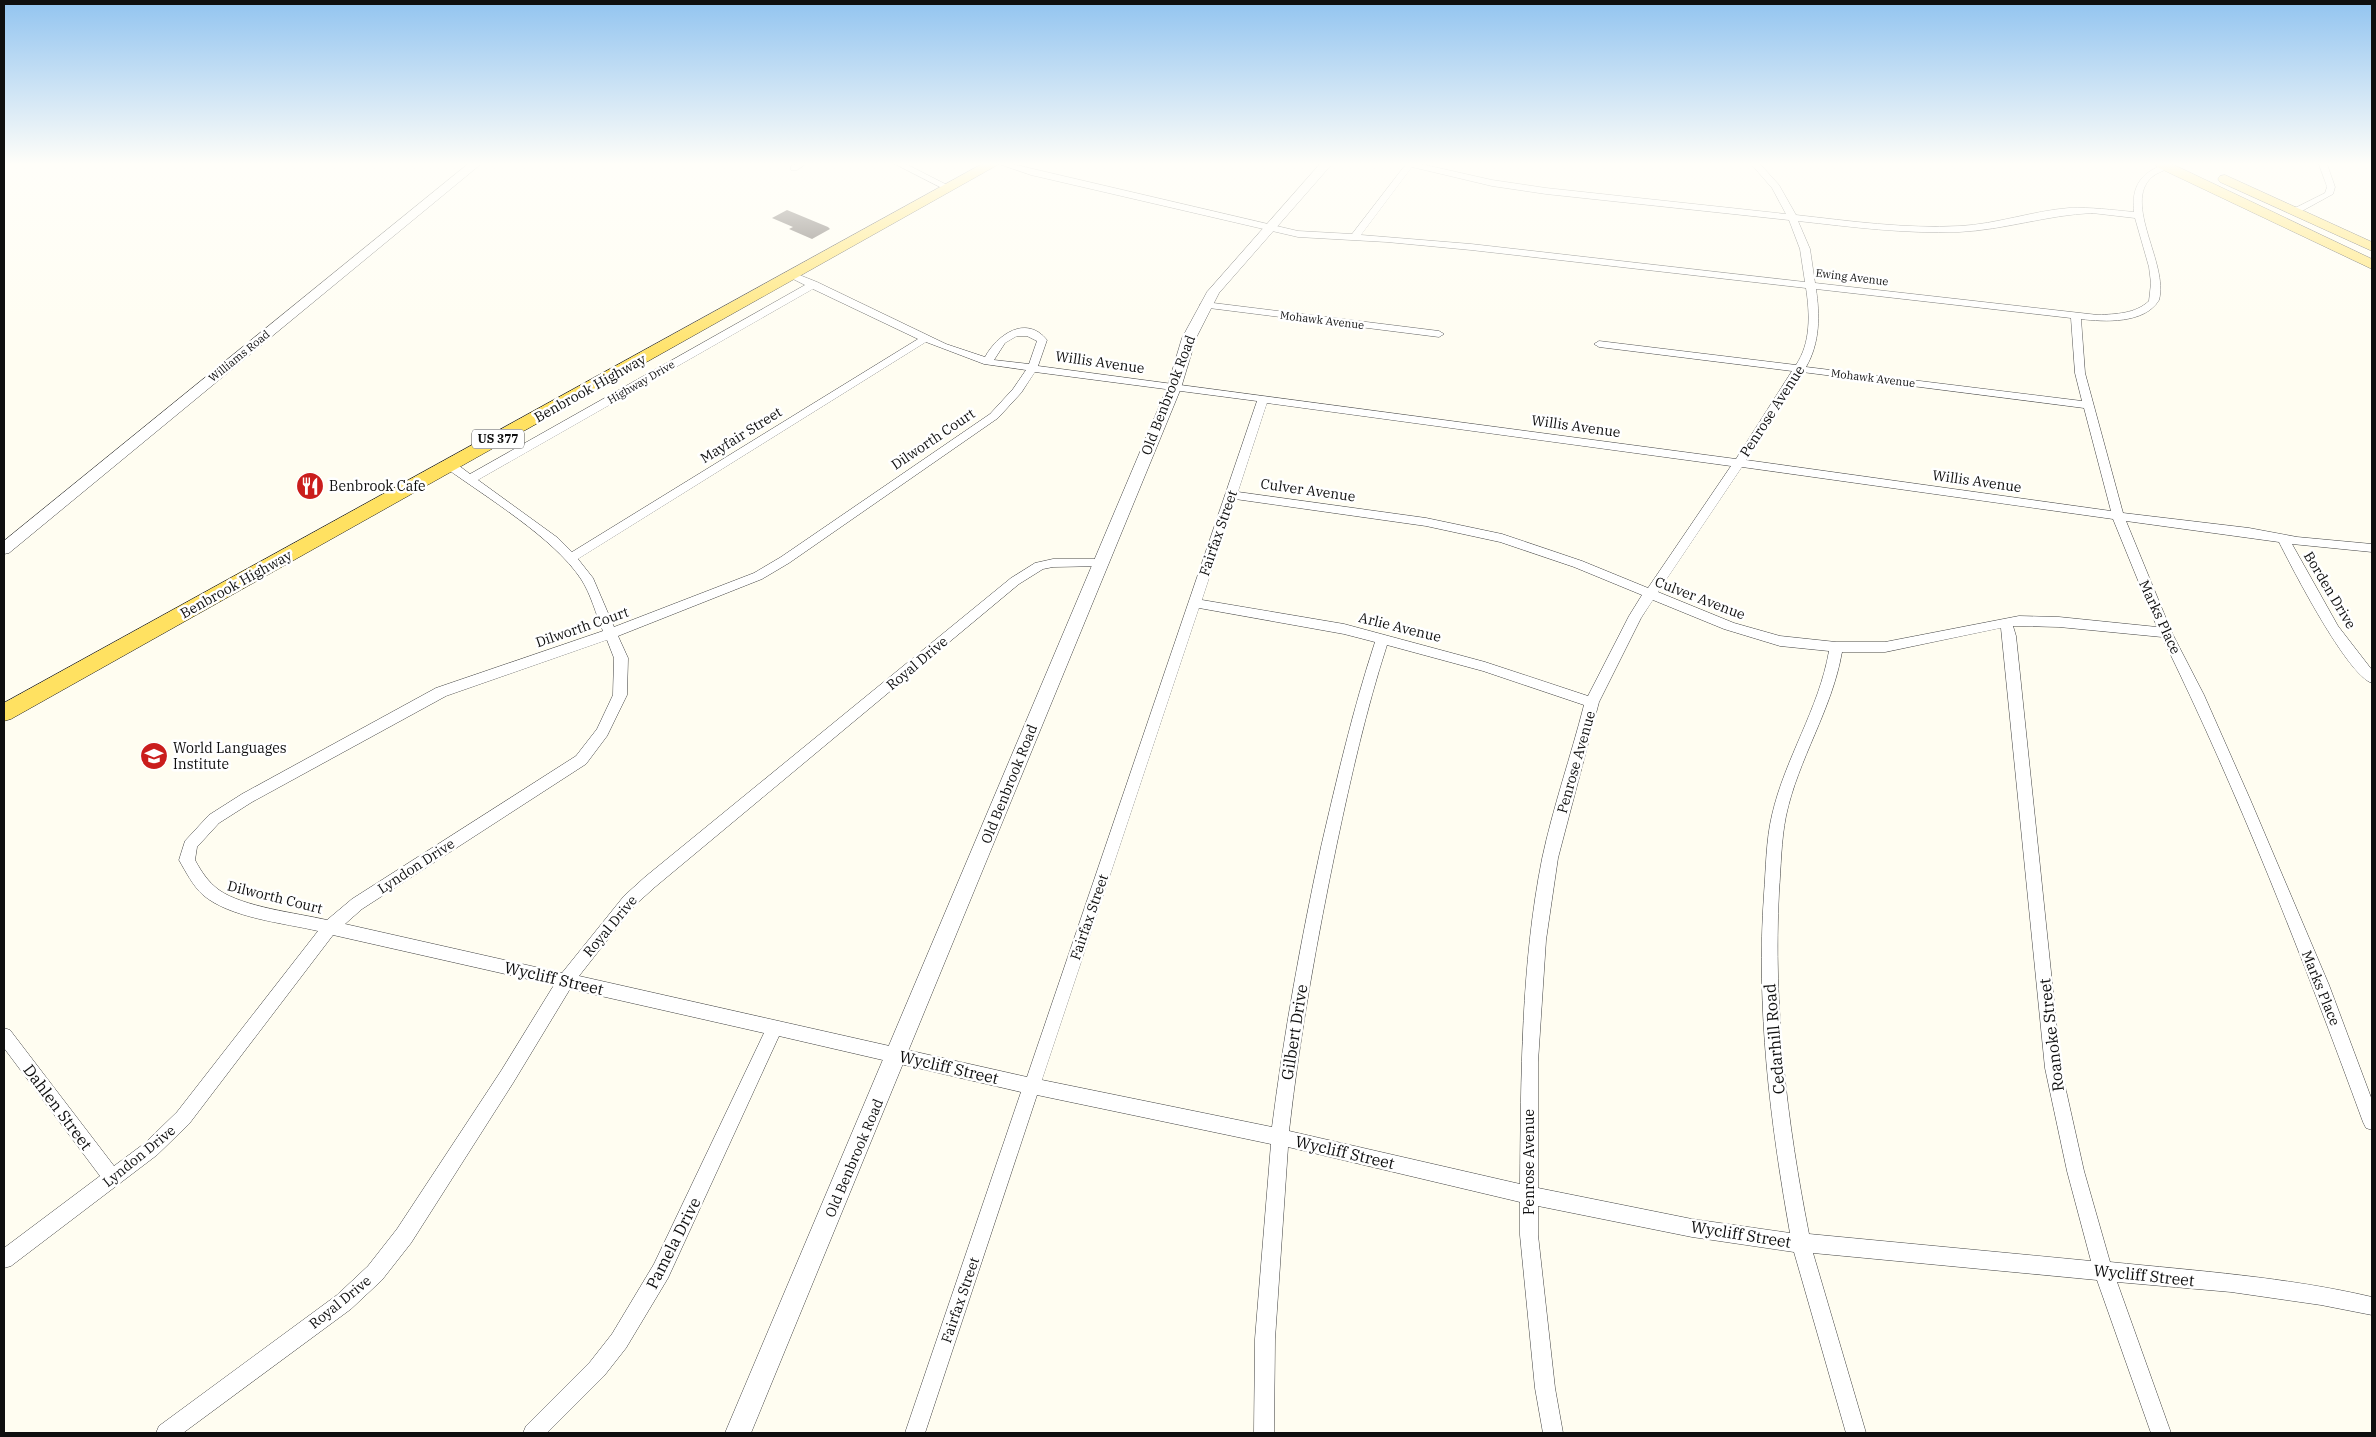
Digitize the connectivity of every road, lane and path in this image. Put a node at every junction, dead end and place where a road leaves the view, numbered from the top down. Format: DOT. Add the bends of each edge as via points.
graph roads {
  1 [pos="393,231"];
  2 [pos="871,231"];
  3 [pos="1268,231"];
  4 [pos="1285,231"];
  5 [pos="1359,231"];
  6 [pos="1798,231"];
  7 [pos="2144,231"];
  8 [pos="2300,231"];
  9 [pos="2337,231"];
  10 [pos="1354,238"];
  11 [pos="2372,247"];
  12 [pos="2372,266"];
  13 [pos="792,275"];
  14 [pos="814,284"];
  15 [pos="1811,285"];
  16 [pos="1205,305"];
  17 [pos="2076,317"];
  18 [pos="1439,334"];
  19 [pos="926,338"];
  20 [pos="1599,344"];
  21 [pos="988,362"];
  22 [pos="1031,368"];
  23 [pos="1799,368"];
  24 [pos="1174,388"];
  25 [pos="1263,400"];
  26 [pos="2088,405"];
  27 [pos="1739,462"];
  28 [pos="450,465"];
  29 [pos="469,480"];
  30 [pos="1231,495"];
  31 [pos="2118,516"];
  32 [pos="2283,538"];
  33 [pos="2372,548"];
  34 [pos="4,549"];
  35 [pos="571,558"];
  36 [pos="1101,563"];
  37 [pos="1649,595"];
  38 [pos="1195,603"];
  39 [pos="2006,623"];
  40 [pos="610,634"];
  41 [pos="2166,634"];
  42 [pos="1382,640"];
  43 [pos="1836,646"];
  44 [pos="2372,678"];
  45 [pos="1592,702"];
  46 [pos="4,713"];
  47 [pos="330,926"];
  48 [pos="566,980"];
  49 [pos="775,1028"];
  50 [pos="4,1035"];
  51 [pos="897,1056"];
  52 [pos="1032,1086"];
  53 [pos="2372,1122"];
  54 [pos="1280,1137"];
  55 [pos="112,1178"];
  56 [pos="1529,1194"];
  57 [pos="1802,1243"];
  58 [pos="4,1259"];
  59 [pos="2102,1270"];
  60 [pos="2372,1306"];
  61 [pos="166,1433"];
  62 [pos="533,1433"];
  63 [pos="738,1433"];
  64 [pos="915,1433"];
  65 [pos="1264,1433"];
  66 [pos="1553,1433"];
  67 [pos="1856,1433"];
  68 [pos="2161,1433"];
  1 -- 34 [label="street, Williams Road"];
  2 -- 13 [label="main road, Benbrook Highway / US 377"];
  3 -- 16 [label="street, Old Benbrook Road"];
  4 -- 10 [label="street, Ewing Avenue"];
  5 -- 10 [label="street"];
  6 -- 15 [label="street, Penrose Avenue" via="1805,249"];
  7 -- 17 [label="street" via="2156,275 2154,301 2147,307 2116,316"];
  8 -- 12 [label="main road"];
  9 -- 11 [label="main road"];
  10 -- 15 [label="street, Ewing Avenue" via="1387,238"];
  13 -- 14 [label="street, Willis Avenue"];
  13 -- 28 [label="main road, Benbrook Highway / US 377"];
  14 -- 19 [label="street, Willis Avenue"];
  14 -- 29 [label="street, Highway Drive"];
  15 -- 17 [label="street, Ewing Avenue"];
  15 -- 23 [label="street, Penrose Avenue" via="1813,330 1806,358"];
  16 -- 18 [label="street, Mohawk Avenue"];
  16 -- 24 [label="street, Old Benbrook Road" via="1188,338"];
  17 -- 26 [label="street, Marks Place" via="2080,373"];
  19 -- 21 [label="street, Willis Avenue"];
  19 -- 35 [label="street, Mayfair Street"];
  20 -- 23 [label="street, Mohawk Avenue"];
  21 -- 22 [label="street, Willis Avenue"];
  21 -- 22 [label="street, Dilworth Court" via="1003,338 1024,332 1042,340"];
  22 -- 24 [label="street, Willis Avenue"];
  22 -- 40 [label="street, Dilworth Court" via="1018,392 994,416 785,560 758,576"];
  23 -- 26 [label="street, Mohawk Avenue"];
  23 -- 27 [label="street, Penrose Avenue"];
  24 -- 25 [label="street, Willis Avenue"];
  24 -- 36 [label="street, Old Benbrook Road"];
  25 -- 27 [label="street, Willis Avenue"];
  25 -- 30 [label="street, Fairfax Street"];
  26 -- 31 [label="street, Marks Place"];
  27 -- 31 [label="street, Willis Avenue"];
  27 -- 37 [label="street, Penrose Avenue"];
  28 -- 29 [label="street, Lyndon Drive"];
  28 -- 46 [label="main road, Benbrook Highway / US 377"];
  29 -- 35 [label="street, Lyndon Drive" via="554,541"];
  30 -- 37 [label="street, Culver Avenue" via="1469,530 1569,561"];
  30 -- 38 [label="street, Fairfax Street"];
  31 -- 32 [label="street, Willis Avenue"];
  31 -- 41 [label="street, Marks Place"];
  32 -- 33 [label="street, Willis Avenue"];
  32 -- 44 [label="street, Borden Drive" via="2334,630"];
  35 -- 40 [label="street, Lyndon Drive" via="587,578"];
  36 -- 48 [label="street, Royal Drive" via="1053,563 1039,566 1015,581 650,882 629,902"];
  36 -- 51 [label="street, Old Benbrook Road"];
  37 -- 43 [label="street, Culver Avenue" via="1753,634"];
  37 -- 45 [label="street, Penrose Avenue"];
  38 -- 42 [label="street, Arlie Avenue" via="1308,622"];
  38 -- 52 [label="street, Fairfax Street"];
  39 -- 41 [label="street, Culver Avenue" via="2059,622"];
  39 -- 43 [label="street, Culver Avenue" via="1885,647"];
  39 -- 59 [label="street, Roanoke Street" via="2010,636 2052,1068 2070,1153"];
  40 -- 47 [label="street, Lyndon Drive" via="621,658 620,695 602,732 580,760 357,904"];
  40 -- 47 [label="street, Dilworth Court" via="441,692 247,798 214,819 190,845 187,860 196,877 207,891 222,901"];
  41 -- 53 [label="street, Marks Place" via="2243,799 2320,985"];
  42 -- 45 [label="street, Arlie Avenue" via="1485,667"];
  42 -- 54 [label="street, Gilbert Drive" via="1363,699 1312,925 1291,1042"];
  43 -- 57 [label="street, Cedarhill Road" via="1824,694 1791,772 1779,815 1771,894 1770,1012 1780,1115"];
  45 -- 56 [label="street, Penrose Avenue" via="1550,858 1538,940 1530,1062"];
  47 -- 48 [label="street, Wycliff Street"];
  47 -- 55 [label="street, Lyndon Drive" via="184,1118 151,1149"];
  48 -- 49 [label="street, Wycliff Street"];
  48 -- 61 [label="street, Royal Drive" via="404,1236 376,1273 344,1302"];
  49 -- 51 [label="street, Wycliff Street"];
  49 -- 62 [label="street, Pamela Drive" via="661,1271 613,1348 575,1393"];
  50 -- 55 [label="street, Dahlen Street"];
  51 -- 52 [label="street, Wycliff Street"];
  51 -- 63 [label="street, Old Benbrook Road"];
  52 -- 54 [label="street, Wycliff Street"];
  52 -- 64 [label="street, Fairfax Street"];
  54 -- 56 [label="street, Wycliff Street"];
  54 -- 65 [label="street, Gilbert Drive" via="1265,1339"];
  55 -- 58 [label="street, Lyndon Drive"];
  56 -- 57 [label="street, Wycliff Street" via="1692,1228"];
  56 -- 66 [label="street, Penrose Avenue" via="1529,1235 1545,1388"];
  57 -- 59 [label="street, Wycliff Street"];
  57 -- 67 [label="street, Cedarhill Road"];
  59 -- 60 [label="street, Wycliff Street" via="2312,1294"];
  59 -- 68 [label="street, Roanoke Street"];
}
